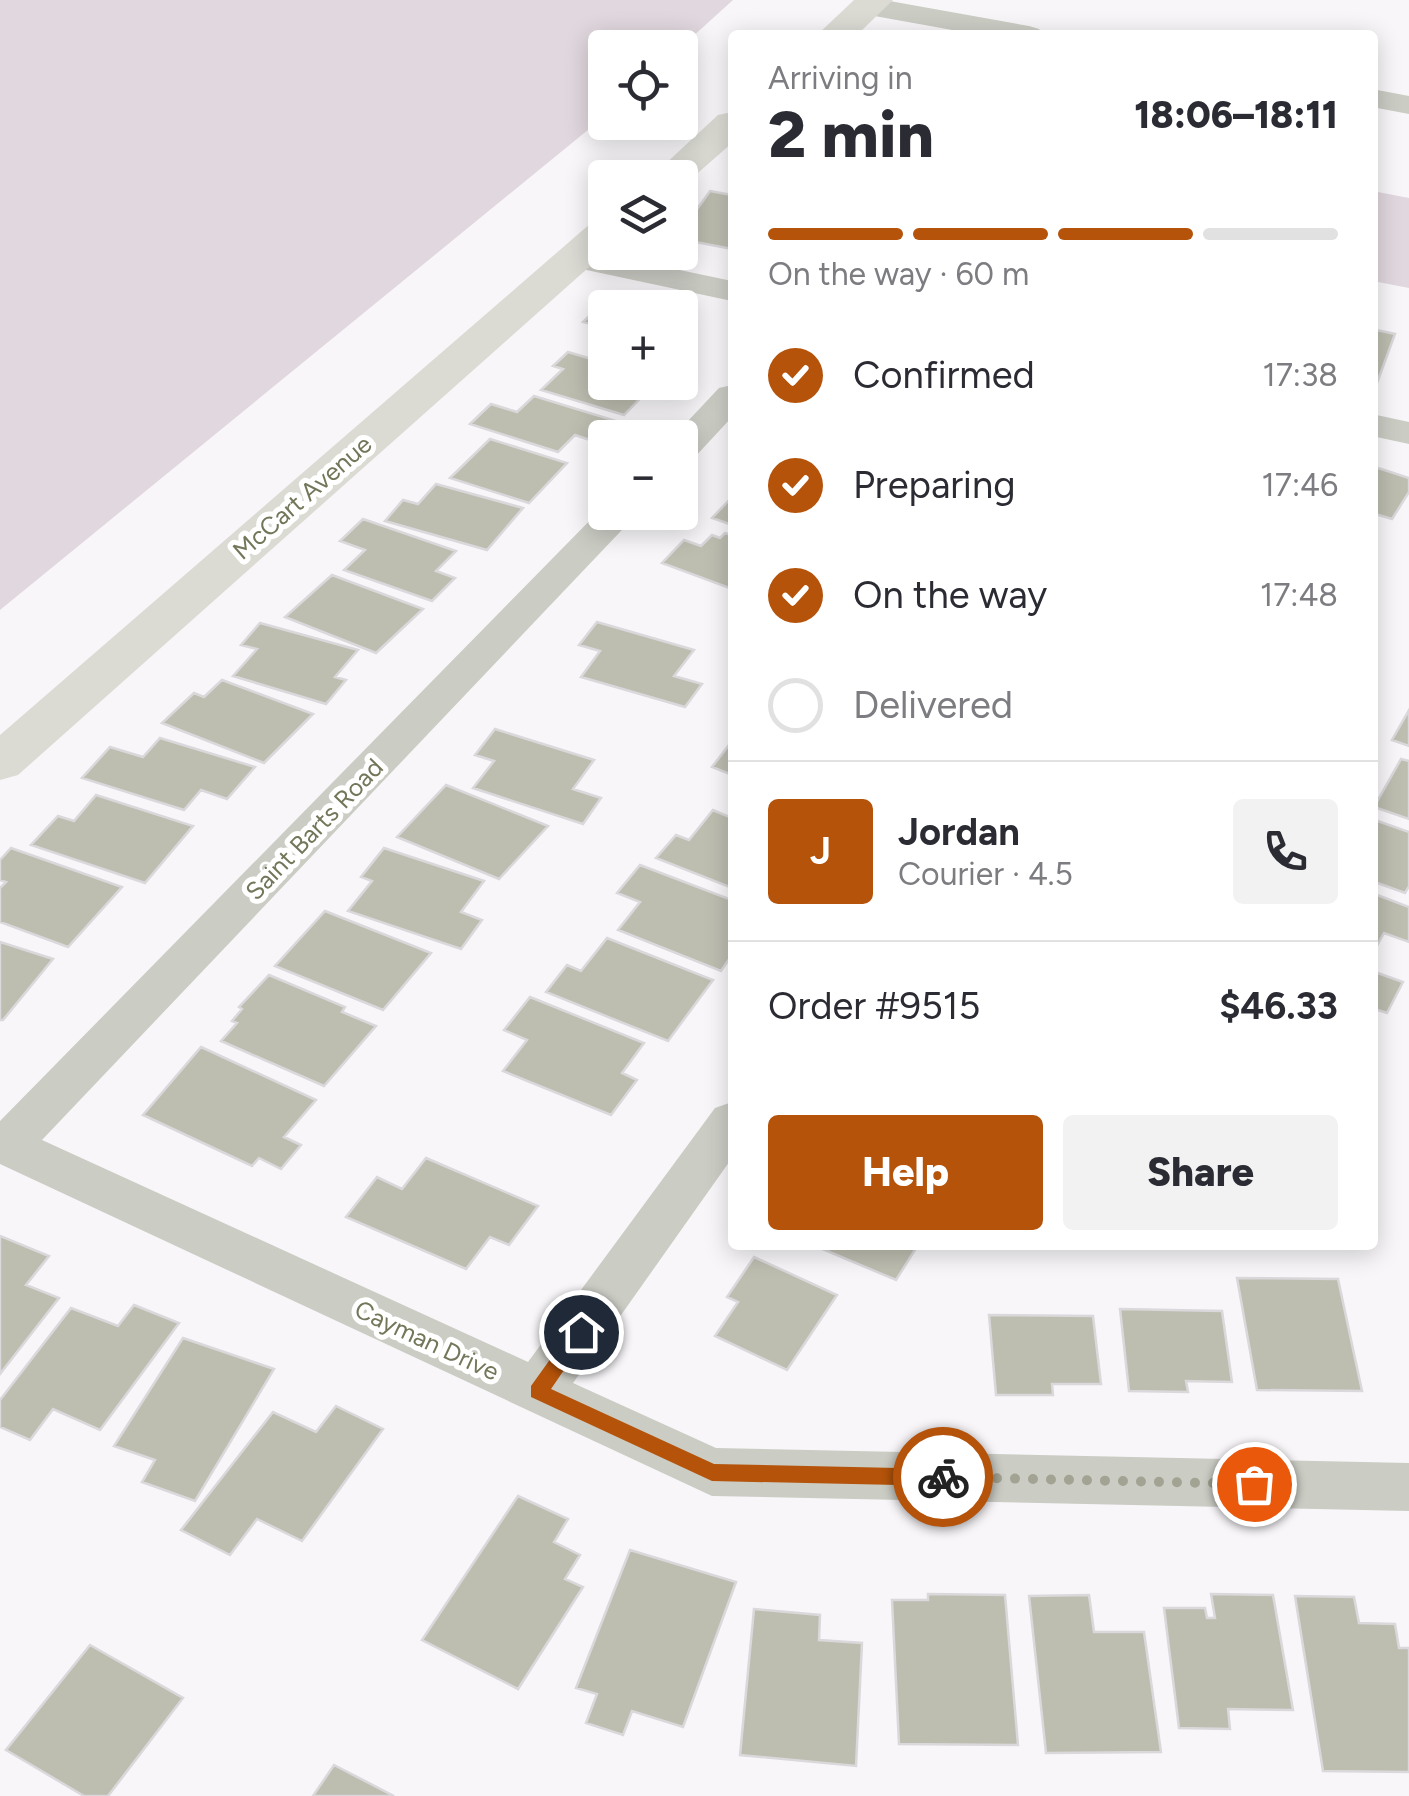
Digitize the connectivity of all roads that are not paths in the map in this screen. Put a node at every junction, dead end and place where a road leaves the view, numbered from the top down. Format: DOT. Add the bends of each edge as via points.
graph roads {
  1 [pos="872,3"];
  2 [pos="841,30"];
  3 [pos="1004,30"];
  4 [pos="1378,99"];
  5 [pos="1409,105"];
  6 [pos="728,126"];
  7 [pos="690,160"];
  8 [pos="588,247"];
  9 [pos="667,270"];
  10 [pos="728,290"];
  11 [pos="728,400"];
  12 [pos="1378,426"];
  13 [pos="698,431"];
  14 [pos="1409,433"];
  15 [pos="602,530"];
  16 [pos="0,762"];
  17 [pos="728,1127"];
  18 [pos="4,1143"];
  19 [pos="538,1392"];
  20 [pos="1409,1487"];
  1 -- 2 [label="street"];
  1 -- 3 [label="street"];
  4 -- 5 [label="street"];
  6 -- 7 [label="street"];
  8 -- 16 [label="street, McCart Avenue"];
  9 -- 10 [label="street"];
  11 -- 13 [label="street"];
  12 -- 14 [label="street"];
  15 -- 18 [label="street, Saint Barts Road"];
  17 -- 19 [label="street"];
  18 -- 19 [label="street, Cayman Drive"];
  19 -- 20 [label="street, Cayman Drive" via="712,1472"];
}
